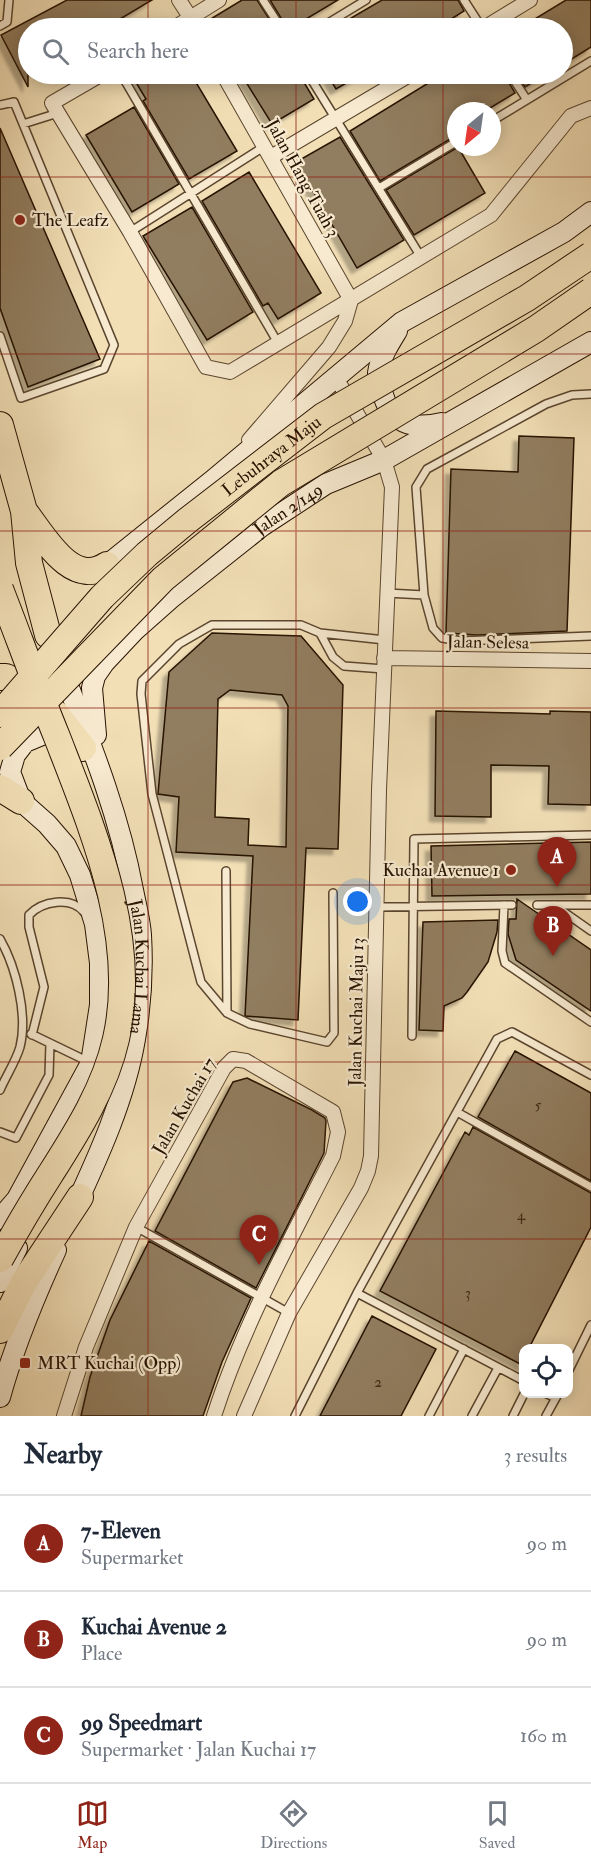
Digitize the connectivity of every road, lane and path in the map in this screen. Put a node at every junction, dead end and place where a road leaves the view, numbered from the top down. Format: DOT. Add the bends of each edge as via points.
graph roads {
  1 [pos="9,0"];
  2 [pos="179,0"];
  3 [pos="219,0"];
  4 [pos="263,0"];
  5 [pos="366,0"];
  6 [pos="464,0"];
  7 [pos="530,0"];
  8 [pos="191,18"];
  9 [pos="199,18"];
  10 [pos="274,18"];
  11 [pos="336,18"];
  12 [pos="476,18"];
  13 [pos="500,18"];
  14 [pos="0,26"];
  15 [pos="591,61"];
  16 [pos="573,72"];
  17 [pos="85,84"];
  18 [pos="127,84"];
  19 [pos="229,84"];
  20 [pos="314,84"];
  21 [pos="395,84"];
  22 [pos="517,84"];
  23 [pos="553,84"];
  24 [pos="527,100"];
  25 [pos="0,105"];
  26 [pos="591,108"];
  27 [pos="58,113"];
  28 [pos="501,116"];
  29 [pos="337,119"];
  30 [pos="23,124"];
  31 [pos="447,147"];
  32 [pos="268,151"];
  33 [pos="379,188"];
  34 [pos="191,194"];
  35 [pos="591,212"];
  36 [pos="130,232"];
  37 [pos="591,255"];
  38 [pos="422,257"];
  39 [pos="591,291"];
  40 [pos="351,300"];
  41 [pos="402,321"];
  42 [pos="0,336"];
  43 [pos="591,342"];
  44 [pos="279,343"];
  45 [pos="335,376"];
  46 [pos="591,394"];
  47 [pos="454,421"];
  48 [pos="0,424"];
  49 [pos="384,460"];
  50 [pos="213,480"];
  51 [pos="24,511"];
  52 [pos="29,563"];
  53 [pos="107,565"];
  54 [pos="0,590"];
  55 [pos="387,593"];
  56 [pos="424,595"];
  57 [pos="320,633"];
  58 [pos="48,635"];
  59 [pos="591,636"];
  60 [pos="385,640"];
  61 [pos="591,661"];
  62 [pos="384,664"];
  63 [pos="0,677"];
  64 [pos="0,714"];
  65 [pos="0,747"];
  66 [pos="91,757"];
  67 [pos="10,795"];
  68 [pos="591,835"];
  69 [pos="226,871"];
  70 [pos="333,893"];
  71 [pos="537,905"];
  72 [pos="554,905"];
  73 [pos="591,905"];
  74 [pos="413,906"];
  75 [pos="377,907"];
  76 [pos="95,924"];
  77 [pos="591,931"];
  78 [pos="0,939"];
  79 [pos="227,1013"];
  80 [pos="591,1022"];
  81 [pos="22,1030"];
  82 [pos="32,1035"];
  83 [pos="412,1036"];
  84 [pos="50,1043"];
  85 [pos="91,1063"];
  86 [pos="591,1075"];
  87 [pos="0,1090"];
  88 [pos="457,1112"];
  89 [pos="0,1132"];
  90 [pos="591,1187"];
  91 [pos="80,1197"];
  92 [pos="0,1219"];
  93 [pos="136,1227"];
  94 [pos="0,1259"];
  95 [pos="0,1281"];
  96 [pos="357,1293"];
  97 [pos="261,1298"];
  98 [pos="289,1313"];
  99 [pos="591,1325"];
  100 [pos="0,1330"];
  101 [pos="464,1349"];
  102 [pos="573,1362"];
  103 [pos="498,1368"];
  104 [pos="519,1378"];
  105 [pos="0,1397"];
  106 [pos="522,1398"];
  107 [pos="556,1398"];
  108 [pos="64,1416"];
  109 [pos="214,1416"];
  110 [pos="244,1416"];
  111 [pos="295,1416"];
  112 [pos="429,1416"];
  113 [pos="472,1416"];
  114 [pos="513,1416"];
  115 [pos="546,1416"];
  1 -- 14 [label="lane" via="7,22"];
  2 -- 8 [label="street"];
  3 -- 9 [label="street"];
  4 -- 10 [label="lane"];
  5 -- 11 [label="lane"];
  6 -- 12 [label="lane"];
  7 -- 13 [label="street"];
  15 -- 16 [label="lane"];
  17 -- 27 [label="street" via="52,104"];
  18 -- 34 [label="lane"];
  19 -- 32 [label="street, Jalan Hang Tuah 3"];
  20 -- 29 [label="lane"];
  21 -- 29 [label="street"];
  22 -- 24 [label="lane"];
  23 -- 24 [label="lane"];
  24 -- 28 [label="lane"];
  25 -- 30 [label="lane" via="14,102"];
  26 -- 38 [label="street" via="571,116 491,215"];
  27 -- 30 [label="lane"];
  27 -- 36 [label="street"];
  29 -- 32 [label="street"];
  29 -- 33 [label="lane"];
  30 -- 42 [label="lane" via="114,345 104,369 21,398"];
  31 -- 33 [label="lane"];
  32 -- 34 [label="lane"];
  32 -- 40 [label="street, Jalan Hang Tuah 3"];
  33 -- 38 [label="lane"];
  34 -- 36 [label="lane"];
  34 -- 44 [label="lane"];
  35 -- 41 [label="main road" via="564,232"];
  36 -- 44 [label="street" via="206,367 230,372"];
  37 -- 64 [label="highway, Lebuhraya Maju, bridge" via="527,298 323,416 188,520 102,597"];
  38 -- 40 [label="street"];
  39 -- 65 [label="highway, Lebuhraya Maju, bridge" via="536,329 281,483 164,579"];
  40 -- 44 [label="street"];
  40 -- 50 [label="street" via="345,321 329,347"];
  41 -- 45 [label="main road"];
  41 -- 47 [label="main road" via="384,352 378,375 383,398 396,418 408,424 427,427"];
  43 -- 47 [label="main road, Jalan 2/149"];
  45 -- 49 [label="street, Jalan Kuchai Maju 13"];
  45 -- 50 [label="main road"];
  46 -- 56 [label="lane" via="572,395 546,404 427,469 416,487"];
  47 -- 49 [label="main road, Jalan 2/149"];
  48 -- 51 [label="highway"];
  49 -- 55 [label="street, Jalan Kuchai Maju 13" via="392,487"];
  49 -- 66 [label="main road, Jalan 2/149" via="326,484 262,525 135,630 95,676"];
  50 -- 53 [label="main road"];
  51 -- 52 [label="highway"];
  51 -- 53 [label="highway" via="61,560 86,572"];
  52 -- 54 [label="highway" via="17,595 9,599"];
  52 -- 58 [label="highway"];
  54 -- 94 [label="highway, bridge" via="102,858 115,911 122,998 116,1040 84,1120"];
  55 -- 56 [label="lane"];
  55 -- 60 [label="street, Jalan Kuchai Maju 13"];
  56 -- 59 [label="lane" via="433,628 442,638 461,641"];
  57 -- 60 [label="lane"];
  57 -- 62 [label="lane" via="333,657 344,666"];
  57 -- 79 [label="lane" via="301,625 212,625 179,644 142,681 152,794 201,982"];
  58 -- 66 [label="main road, Jalan Kuchai Lama"];
  60 -- 62 [label="street, Jalan Kuchai Maju 13"];
  61 -- 62 [label="street, Jalan Selesa"];
  62 -- 75 [label="street, Jalan Kuchai Maju 13"];
  63 -- 66 [label="highway" via="37,694"];
  66 -- 67 [label="main road" via="61,735 44,734 25,742 15,755 10,772"];
  66 -- 91 [label="main road, Jalan Kuchai Lama" via="128,862 141,933 141,993 123,1088"];
  67 -- 76 [label="main road, Jalan Kuchai Lama" via="48,824 66,846 80,875"];
  68 -- 74 [label="lane" via="414,839"];
  69 -- 79 [label="lane"];
  70 -- 79 [label="lane" via="334,1033 327,1042 250,1024"];
  71 -- 72 [label="lane"];
  72 -- 73 [label="lane"];
  72 -- 77 [label="lane"];
  74 -- 75 [label="lane"];
  74 -- 80 [label="lane" via="508,905 501,951 505,963"];
  74 -- 83 [label="lane"];
  75 -- 98 [label="street, Jalan Kuchai Maju 13" via="368,1171"];
  76 -- 82 [label="lane" via="79,905 62,902 37,907 29,915 44,987"];
  76 -- 85 [label="main road, Jalan Kuchai Lama" via="100,1005"];
  78 -- 81 [label="lane" via="18,985"];
  81 -- 82 [label="lane"];
  81 -- 87 [label="lane" via="20,1048"];
  82 -- 84 [label="lane"];
  84 -- 85 [label="lane"];
  84 -- 89 [label="lane" via="49,1075 16,1138"];
  85 -- 92 [label="main road, Jalan Kuchai Lama" via="17,1199"];
  85 -- 95 [label="main road" via="63,1161"];
  86 -- 88 [label="lane" via="513,1032 497,1039"];
  88 -- 90 [label="lane"];
  88 -- 96 [label="lane"];
  91 -- 100 [label="highway" via="24,1282"];
  91 -- 105 [label="main road, Jalan Kuchai Lama" via="23,1324"];
  93 -- 97 [label="lane"];
  93 -- 97 [label="street, Jalan Kuchai 17" via="224,1068 233,1059 246,1061 333,1112 338,1132 333,1156"];
  93 -- 108 [label="street, Jalan Kuchai 17" via="86,1347"];
  96 -- 101 [label="lane"];
  96 -- 111 [label="lane"];
  97 -- 98 [label="lane"];
  97 -- 109 [label="street, Jalan Kuchai 17"];
  98 -- 110 [label="street, Jalan Kuchai Maju 13"];
  99 -- 102 [label="lane"];
  101 -- 103 [label="lane"];
  101 -- 112 [label="lane"];
  103 -- 104 [label="lane"];
  103 -- 113 [label="lane"];
  106 -- 114 [label="lane"];
  107 -- 115 [label="lane"];
}
